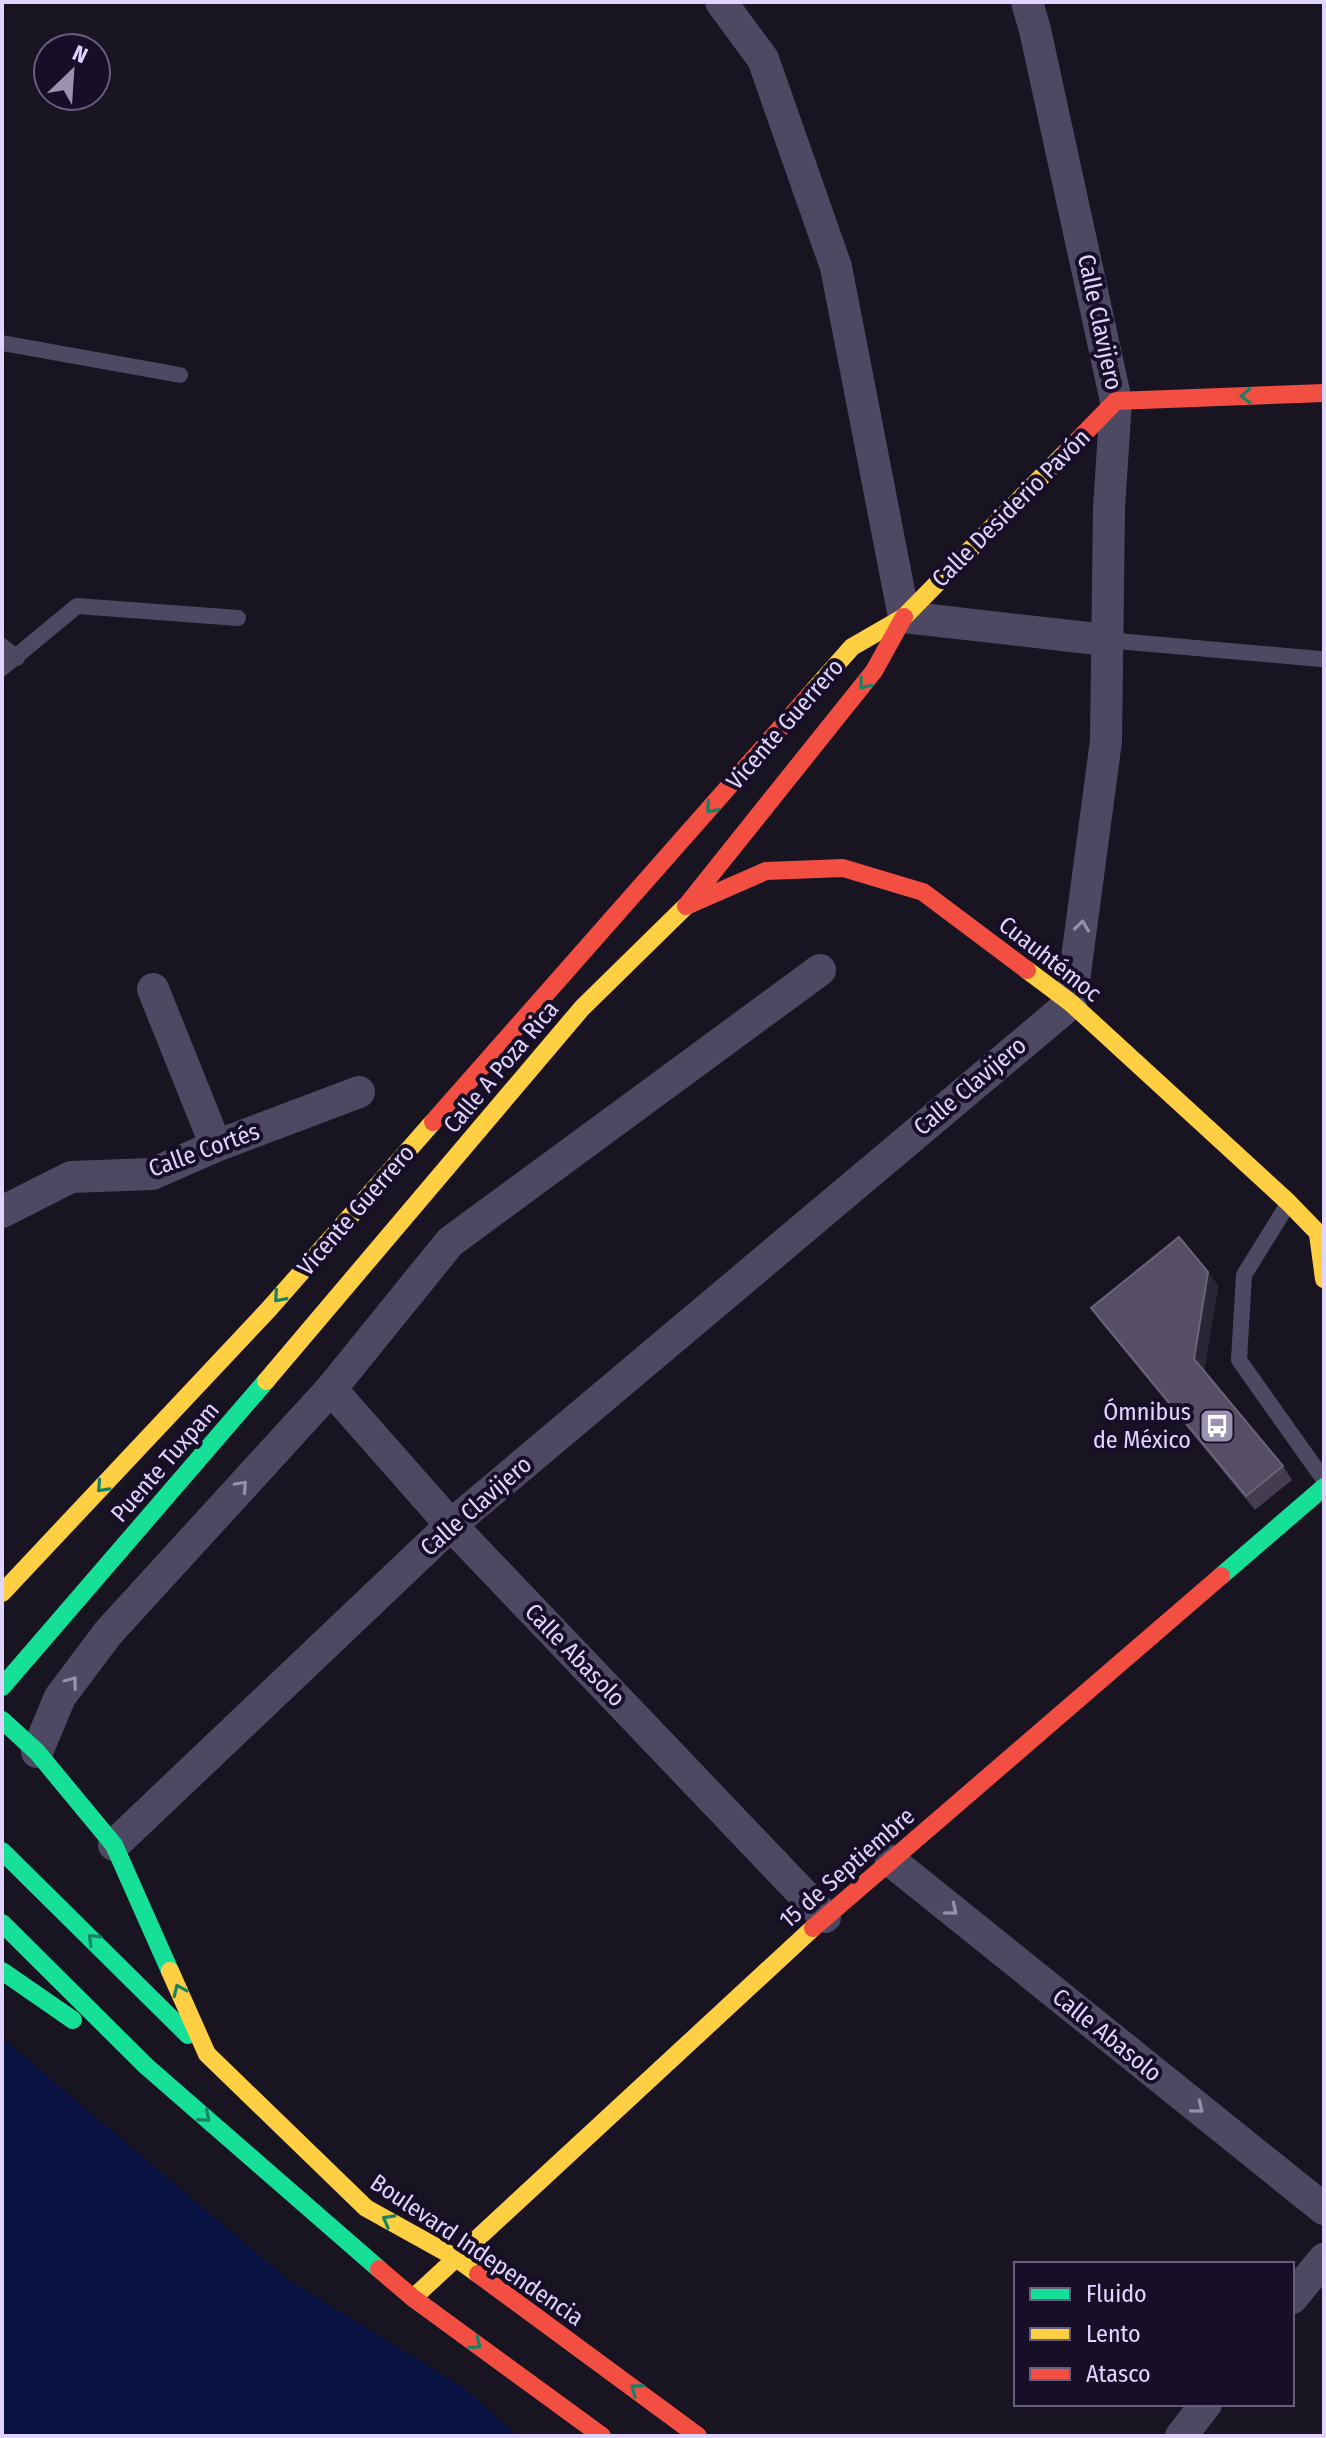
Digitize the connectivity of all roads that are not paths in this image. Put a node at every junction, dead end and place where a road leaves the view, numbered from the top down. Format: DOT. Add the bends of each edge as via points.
graph roads {
  1 [pos="721,2"];
  2 [pos="1027,2"];
  3 [pos="2,343"];
  4 [pos="180,375"];
  5 [pos="1324,393"];
  6 [pos="1116,401"];
  7 [pos="904,617"];
  8 [pos="238,618"];
  9 [pos="1106,640"];
  10 [pos="2,646"];
  11 [pos="17,658"];
  12 [pos="1321,659"];
  13 [pos="2,668"];
  14 [pos="686,906"];
  15 [pos="820,970"];
  16 [pos="153,989"];
  17 [pos="1071,1003"];
  18 [pos="359,1092"];
  19 [pos="216,1146"];
  20 [pos="1288,1202"];
  21 [pos="2,1212"];
  22 [pos="1321,1236"];
  23 [pos="363,1269"];
  24 [pos="1324,1279"];
  25 [pos="331,1389"];
  26 [pos="1324,1480"];
  27 [pos="1324,1487"];
  28 [pos="451,1525"];
  29 [pos="4,1584"];
  30 [pos="2,1687"];
  31 [pos="2,1720"];
  32 [pos="37,1752"];
  33 [pos="114,1845"];
  34 [pos="2,1851"];
  35 [pos="891,1861"];
  36 [pos="825,1917"];
  37 [pos="2,1923"];
  38 [pos="2,1971"];
  39 [pos="207,2054"];
  40 [pos="146,2066"];
  41 [pos="1324,2209"];
  42 [pos="456,2258"];
  43 [pos="1324,2259"];
  44 [pos="1294,2296"];
  45 [pos="413,2298"];
  46 [pos="1204,2406"];
  47 [pos="602,2436"];
  48 [pos="698,2436"];
  49 [pos="1181,2436"];
  1 -- 7 [label="street" via="763,59 836,267"];
  2 -- 6 [label="street, Calle Clavijero"];
  3 -- 4 [label="lane"];
  5 -- 6 [label="main road, one-way"];
  6 -- 7 [label="main road, Calle Desiderio Pavón"];
  6 -- 9 [label="street, Calle Clavijero"];
  7 -- 9 [label="street, Calle Desiderio Pavón"];
  7 -- 14 [label="main road, Vicente Guerrero, one-way" via="874,671"];
  7 -- 29 [label="main road, Vicente Guerrero, one-way" via="852,647 269,1309"];
  8 -- 11 [label="lane" via="77,606"];
  9 -- 12 [label="lane"];
  17 -- 9 [label="street, Calle Clavijero, one-way" via="1106,741"];
  10 -- 11 [label="lane"];
  11 -- 13 [label="lane"];
  14 -- 17 [label="main road, Cuauhtémoc" via="766,871 843,868 923,892"];
  14 -- 23 [label="main road, Calle A Poza Rica" via="582,1008"];
  15 -- 25 [label="street" via="450,1242"];
  16 -- 19 [label="street"];
  17 -- 20 [label="main road, Cuauhtémoc"];
  17 -- 28 [label="street, Calle Clavijero"];
  18 -- 19 [label="street, Calle Cortés"];
  19 -- 21 [label="street, Calle Cortés" via="152,1174 71,1177"];
  20 -- 22 [label="main road, Cuauhtémoc"];
  20 -- 26 [label="lane" via="1244,1275 1239,1360"];
  22 -- 24 [label="main road"];
  23 -- 30 [label="main road, Puente Tuxpam"];
  25 -- 28 [label="street, Calle Abasolo"];
  32 -- 25 [label="street, one-way" via="60,1697 108,1633"];
  27 -- 35 [label="main road, 15 de Septiembre"];
  28 -- 33 [label="street, Calle Clavijero"];
  28 -- 36 [label="street, Calle Abasolo"];
  31 -- 32 [label="main road, Boulevard Independencia"];
  32 -- 33 [label="main road, Boulevard Independencia"];
  39 -- 33 [label="main road, Boulevard Independencia, one-way"];
  39 -- 34 [label="main road, Boulevard Independencia, one-way"];
  35 -- 36 [label="main road, 15 de Septiembre"];
  35 -- 41 [label="street, Calle Abasolo, one-way"];
  36 -- 42 [label="main road, 15 de Septiembre"];
  37 -- 40 [label="main road"];
  38 -- 40 [label="main road"];
  42 -- 39 [label="main road, Boulevard Independencia, one-way" via="366,2208"];
  40 -- 45 [label="main road, one-way"];
  42 -- 45 [label="main road, 15 de Septiembre"];
  48 -- 42 [label="main road, Boulevard Independencia, one-way"];
  43 -- 44 [label="street"];
  45 -- 47 [label="main road, one-way"];
  46 -- 49 [label="street"];
}
